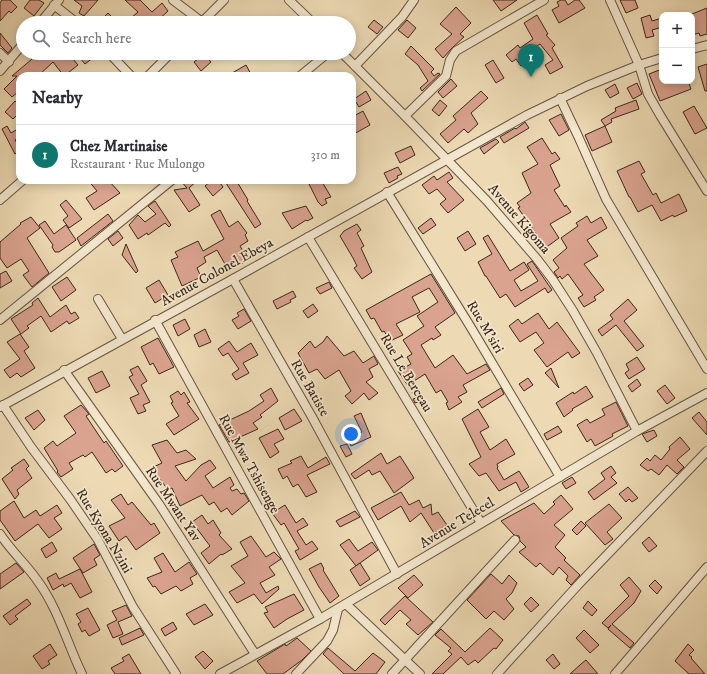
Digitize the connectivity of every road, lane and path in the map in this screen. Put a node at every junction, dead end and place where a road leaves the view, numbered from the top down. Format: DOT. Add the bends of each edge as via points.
graph roads {
  1 [pos="173,0"];
  2 [pos="224,0"];
  3 [pos="290,0"];
  4 [pos="414,0"];
  5 [pos="544,0"];
  6 [pos="610,0"];
  7 [pos="57,3"];
  8 [pos="46,16"];
  9 [pos="70,16"];
  10 [pos="192,16"];
  11 [pos="208,16"];
  12 [pos="305,16"];
  13 [pos="707,45"];
  14 [pos="695,48"];
  15 [pos="0,53"];
  16 [pos="16,53"];
  17 [pos="659,59"];
  18 [pos="116,60"];
  19 [pos="165,60"];
  20 [pos="319,60"];
  21 [pos="349,60"];
  22 [pos="9,62"];
  23 [pos="639,65"];
  24 [pos="355,66"];
  25 [pos="0,71"];
  26 [pos="127,72"];
  27 [pos="152,72"];
  28 [pos="305,72"];
  29 [pos="560,98"];
  30 [pos="406,116"];
  31 [pos="447,160"];
  32 [pos="18,184"];
  33 [pos="167,184"];
  34 [pos="707,191"];
  35 [pos="387,192"];
  36 [pos="0,200"];
  37 [pos="308,237"];
  38 [pos="233,278"];
  39 [pos="98,299"];
  40 [pos="0,320"];
  41 [pos="155,320"];
  42 [pos="122,339"];
  43 [pos="707,369"];
  44 [pos="64,370"];
  45 [pos="706,395"];
  46 [pos="1,406"];
  47 [pos="637,431"];
  48 [pos="707,451"];
  49 [pos="560,477"];
  50 [pos="481,523"];
  51 [pos="0,534"];
  52 [pos="515,540"];
  53 [pos="707,567"];
  54 [pos="397,574"];
  55 [pos="346,604"];
  56 [pos="338,609"];
  57 [pos="320,619"];
  58 [pos="255,654"];
  59 [pos="404,660"];
  60 [pos="82,674"];
  61 [pos="176,674"];
  62 [pos="220,674"];
  63 [pos="296,674"];
  64 [pos="392,674"];
  65 [pos="420,674"];
  66 [pos="497,674"];
  67 [pos="615,674"];
  1 -- 10 [label="street"];
  2 -- 11 [label="street"];
  3 -- 12 [label="street"];
  4 -- 24 [label="street" via="402,17"];
  5 -- 30 [label="street" via="456,51 450,60 446,76"];
  6 -- 23 [label="street"];
  7 -- 8 [label="street"];
  7 -- 9 [label="street"];
  13 -- 14 [label="street"];
  15 -- 22 [label="street"];
  16 -- 22 [label="street"];
  17 -- 23 [label="street, Avenue Colonel Ebeya"];
  18 -- 26 [label="street"];
  19 -- 27 [label="street"];
  20 -- 28 [label="street"];
  21 -- 24 [label="street, Avenue Kigoma"];
  22 -- 25 [label="street"];
  23 -- 29 [label="street, Avenue Colonel Ebeya"];
  23 -- 34 [label="street" via="654,105"];
  24 -- 30 [label="street, Avenue Kigoma"];
  29 -- 31 [label="street, Avenue Colonel Ebeya"];
  29 -- 43 [label="street" via="606,199"];
  30 -- 31 [label="street, Avenue Kigoma"];
  31 -- 35 [label="street, Avenue Colonel Ebeya"];
  31 -- 47 [label="street, Avenue Kigoma" via="492,207 553,280 597,353"];
  32 -- 36 [label="street"];
  33 -- 40 [label="street"];
  35 -- 37 [label="street, Avenue Colonel Ebeya"];
  35 -- 49 [label="street, Rue M'siri"];
  37 -- 38 [label="street, Avenue Colonel Ebeya"];
  37 -- 50 [label="street, Rue Le Berceau"];
  38 -- 41 [label="street, Avenue Colonel Ebeya"];
  38 -- 54 [label="street, Rue Batiste"];
  39 -- 42 [label="street"];
  41 -- 42 [label="street, Avenue Colonel Ebeya"];
  41 -- 57 [label="street, Rue Mwa Tshisenge"];
  42 -- 44 [label="street, Avenue Colonel Ebeya"];
  44 -- 46 [label="street, Avenue Colonel Ebeya"];
  44 -- 58 [label="street, Rue Mwant Yav" via="159,504"];
  45 -- 47 [label="street, Avenue Telecel"];
  46 -- 61 [label="street, Rue Kyona Nzini" via="98,540 133,607"];
  47 -- 49 [label="street, Avenue Telecel"];
  48 -- 66 [label="street" via="578,585"];
  49 -- 50 [label="street, Avenue Telecel"];
  50 -- 54 [label="street, Avenue Telecel"];
  51 -- 60 [label="street" via="37,579 60,620"];
  52 -- 59 [label="street"];
  53 -- 67 [label="street"];
  54 -- 55 [label="street, Avenue Telecel"];
  55 -- 56 [label="street, Avenue Telecel"];
  55 -- 59 [label="street"];
  56 -- 57 [label="street, Avenue Telecel"];
  56 -- 63 [label="street" via="333,630 327,641"];
  57 -- 58 [label="street, Avenue Telecel"];
  58 -- 62 [label="street, Avenue Telecel"];
  59 -- 64 [label="street"];
  59 -- 65 [label="street"];
}
